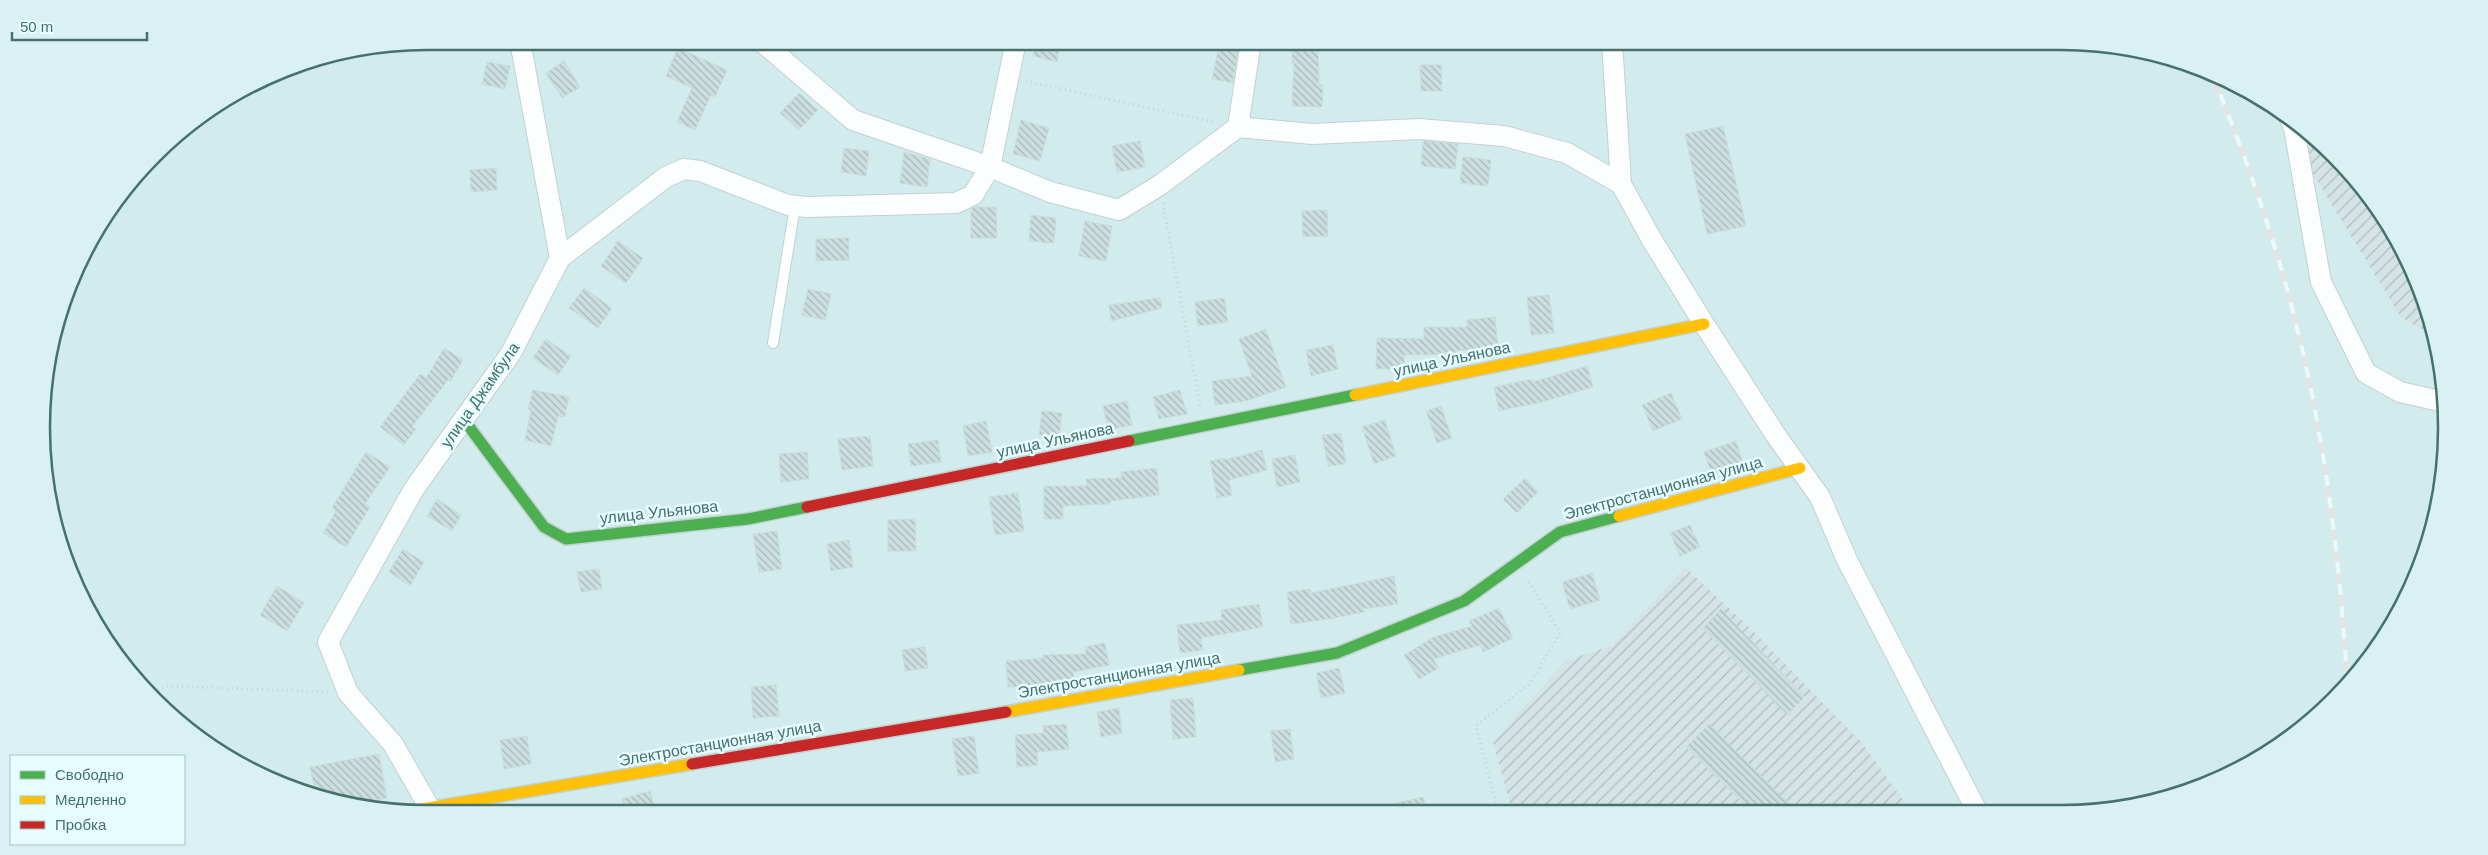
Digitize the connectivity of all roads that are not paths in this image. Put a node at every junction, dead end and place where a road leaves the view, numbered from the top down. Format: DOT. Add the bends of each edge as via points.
graph roads {
  1 [pos="522,50"];
  2 [pos="771,50"];
  3 [pos="1014,50"];
  4 [pos="1250,50"];
  5 [pos="1613,50"];
  6 [pos="1238,127"];
  7 [pos="2295,132"];
  8 [pos="990,167"];
  9 [pos="1621,184"];
  10 [pos="794,206"];
  11 [pos="560,258"];
  12 [pos="1704,324"];
  13 [pos="774,343"];
  14 [pos="2437,400"];
  15 [pos="464,420"];
  16 [pos="1800,468"];
  17 [pos="429,805"];
  18 [pos="465,805"];
  19 [pos="1974,805"];
  1 -- 11 [label="street"];
  2 -- 8 [label="street" via="853,120"];
  3 -- 8 [label="street"];
  4 -- 6 [label="street"];
  5 -- 9 [label="street"];
  6 -- 8 [label="street" via="1160,185 1119,210 1050,192"];
  6 -- 9 [label="street" via="1312,134 1419,129 1504,136 1567,153"];
  7 -- 14 [label="street" via="2320,282 2366,374 2400,392"];
  8 -- 10 [label="street" via="973,195 956,203"];
  9 -- 12 [label="street"];
  10 -- 11 [label="street" via="700,171 684,170 666,176"];
  10 -- 13 [label="lane"];
  11 -- 15 [label="street, улица Джамбула" via="511,353"];
  12 -- 15 [label="street, улица Ульянова" via="748,519 566,539 544,527"];
  12 -- 16 [label="street"];
  15 -- 17 [label="street, улица Джамбула" via="414,489 328,642 348,693 393,744"];
  16 -- 18 [label="street, Электростанционная улица" via="1560,532 1464,601 1337,653"];
  16 -- 19 [label="street" via="1820,497 1847,560"];
}
